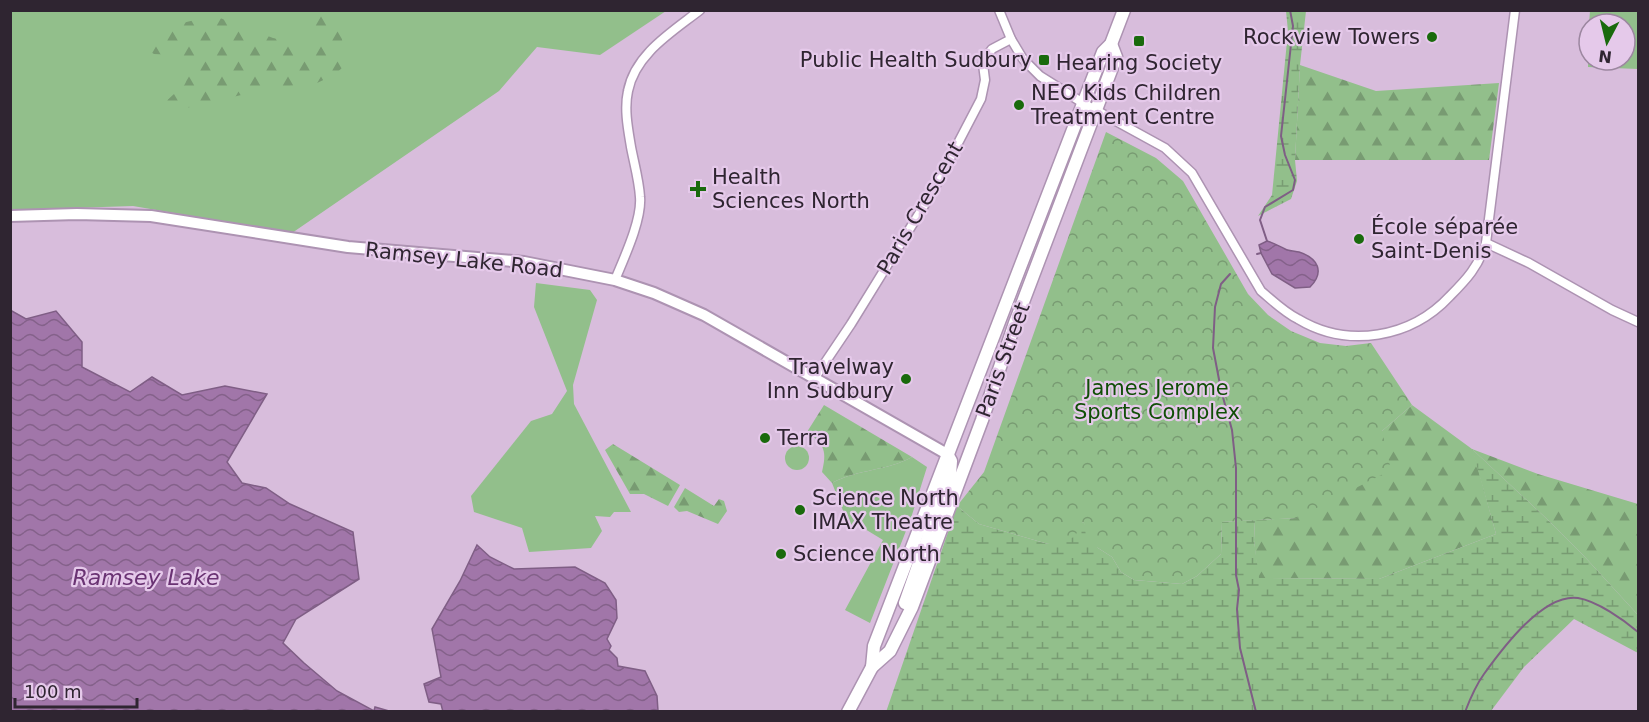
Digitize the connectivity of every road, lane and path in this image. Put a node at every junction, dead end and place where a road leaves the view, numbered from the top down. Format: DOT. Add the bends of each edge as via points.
graph roads {
  1 [pos="700,10"];
  2 [pos="999,10"];
  3 [pos="1124,10"];
  4 [pos="1515,10"];
  5 [pos="1011,39"];
  6 [pos="1111,44"];
  7 [pos="1083,103"];
  8 [pos="1096,110"];
  9 [pos="10,216"];
  10 [pos="1486,243"];
  11 [pos="615,280"];
  12 [pos="1638,322"];
  13 [pos="814,379"];
  14 [pos="973,443"];
  15 [pos="947,454"];
  16 [pos="890,651"];
  17 [pos="872,667"];
  18 [pos="848,711"];
  1 -- 11 [label="street" via="654,45 628,90 628,132 641,199"];
  2 -- 5 [label="street"];
  3 -- 6 [label="main road, Paris Street"];
  4 -- 10 [label="street"];
  5 -- 7 [label="street" via="1040,76"];
  5 -- 13 [label="street, Paris Crescent" via="986,57 981,99 933,191"];
  6 -- 7 [label="main road, Paris Street" via="1103,52"];
  6 -- 8 [label="main road, Paris Street" via="1116,57"];
  7 -- 8 [label="street"];
  7 -- 15 [label="main road, Paris Street"];
  8 -- 10 [label="street" via="1165,148 1185,167 1261,291 1299,320 1323,330 1347,336 1373,335 1416,322 1439,308 1471,274"];
  8 -- 14 [label="main road, Paris Street"];
  9 -- 11 [label="street, Ramsey Lake Road" via="151,216 348,248 524,262"];
  10 -- 12 [label="street"];
  11 -- 13 [label="street, Ramsey Lake Road" via="704,315"];
  13 -- 15 [label="street, Ramsey Lake Road"];
  14 -- 15 [label="main road" via="964,452"];
  14 -- 16 [label="main road, Paris Street" via="912,607"];
  15 -- 16 [label="main road" via="950,475"];
  15 -- 17 [label="main road, Paris Street" via="874,646"];
  16 -- 17 [label="main road, Paris Street"];
  17 -- 18 [label="main road, Paris Street"];
}
